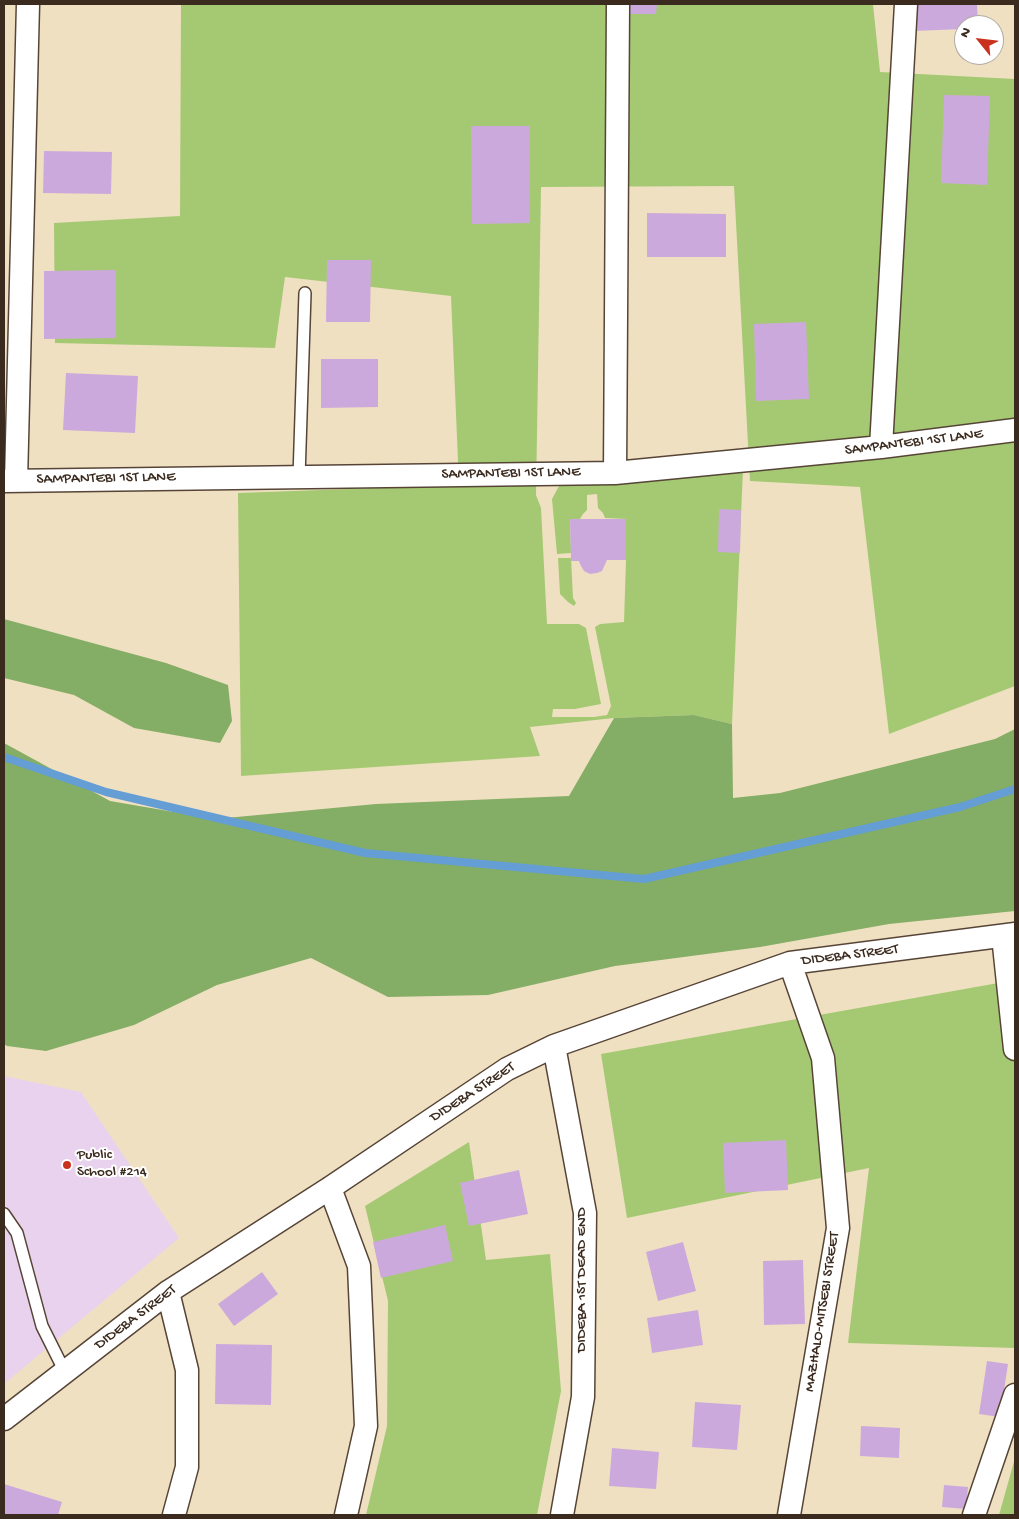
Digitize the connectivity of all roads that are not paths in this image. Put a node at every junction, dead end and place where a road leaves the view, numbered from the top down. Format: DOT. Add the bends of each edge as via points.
graph roads {
  1 [pos="28,4"];
  2 [pos="618,4"];
  3 [pos="906,4"];
  4 [pos="305,293"];
  5 [pos="1015,430"];
  6 [pos="881,448"];
  7 [pos="615,473"];
  8 [pos="299,477"];
  9 [pos="10,481"];
  10 [pos="1009,935"];
  11 [pos="790,963"];
  12 [pos="554,1046"];
  13 [pos="1015,1049"];
  14 [pos="330,1188"];
  15 [pos="4,1214"];
  16 [pos="168,1292"];
  17 [pos="65,1372"];
  18 [pos="1015,1395"];
  19 [pos="4,1419"];
  20 [pos="174,1515"];
  21 [pos="346,1515"];
  22 [pos="562,1515"];
  23 [pos="789,1515"];
  24 [pos="974,1515"];
  1 -- 9 [label="street"];
  2 -- 7 [label="street"];
  3 -- 6 [label="street"];
  4 -- 8 [label="lane"];
  5 -- 6 [label="street, SAMPANTEBI 1ST LANE"];
  6 -- 7 [label="street, SAMPANTEBI 1ST LANE"];
  7 -- 8 [label="street, SAMPANTEBI 1ST LANE"];
  8 -- 9 [label="street, SAMPANTEBI 1ST LANE"];
  10 -- 11 [label="street, DIDEBA STREET"];
  10 -- 13 [label="street"];
  11 -- 12 [label="street, DIDEBA STREET"];
  11 -- 23 [label="street, MAZHALO-MITSEBI STREET" via="823,1058 838,1228"];
  12 -- 14 [label="street, DIDEBA STREET" via="508,1069"];
  12 -- 22 [label="street, DIDEBA 1ST DEAD END" via="585,1214 583,1397"];
  14 -- 16 [label="street, DIDEBA STREET"];
  14 -- 21 [label="street" via="360,1276 366,1426"];
  15 -- 17 [label="lane" via="17,1233 42,1326"];
  16 -- 17 [label="street, DIDEBA STREET"];
  16 -- 20 [label="street" via="187,1370 188,1467"];
  17 -- 19 [label="street, DIDEBA STREET"];
  18 -- 24 [label="street"];
}
